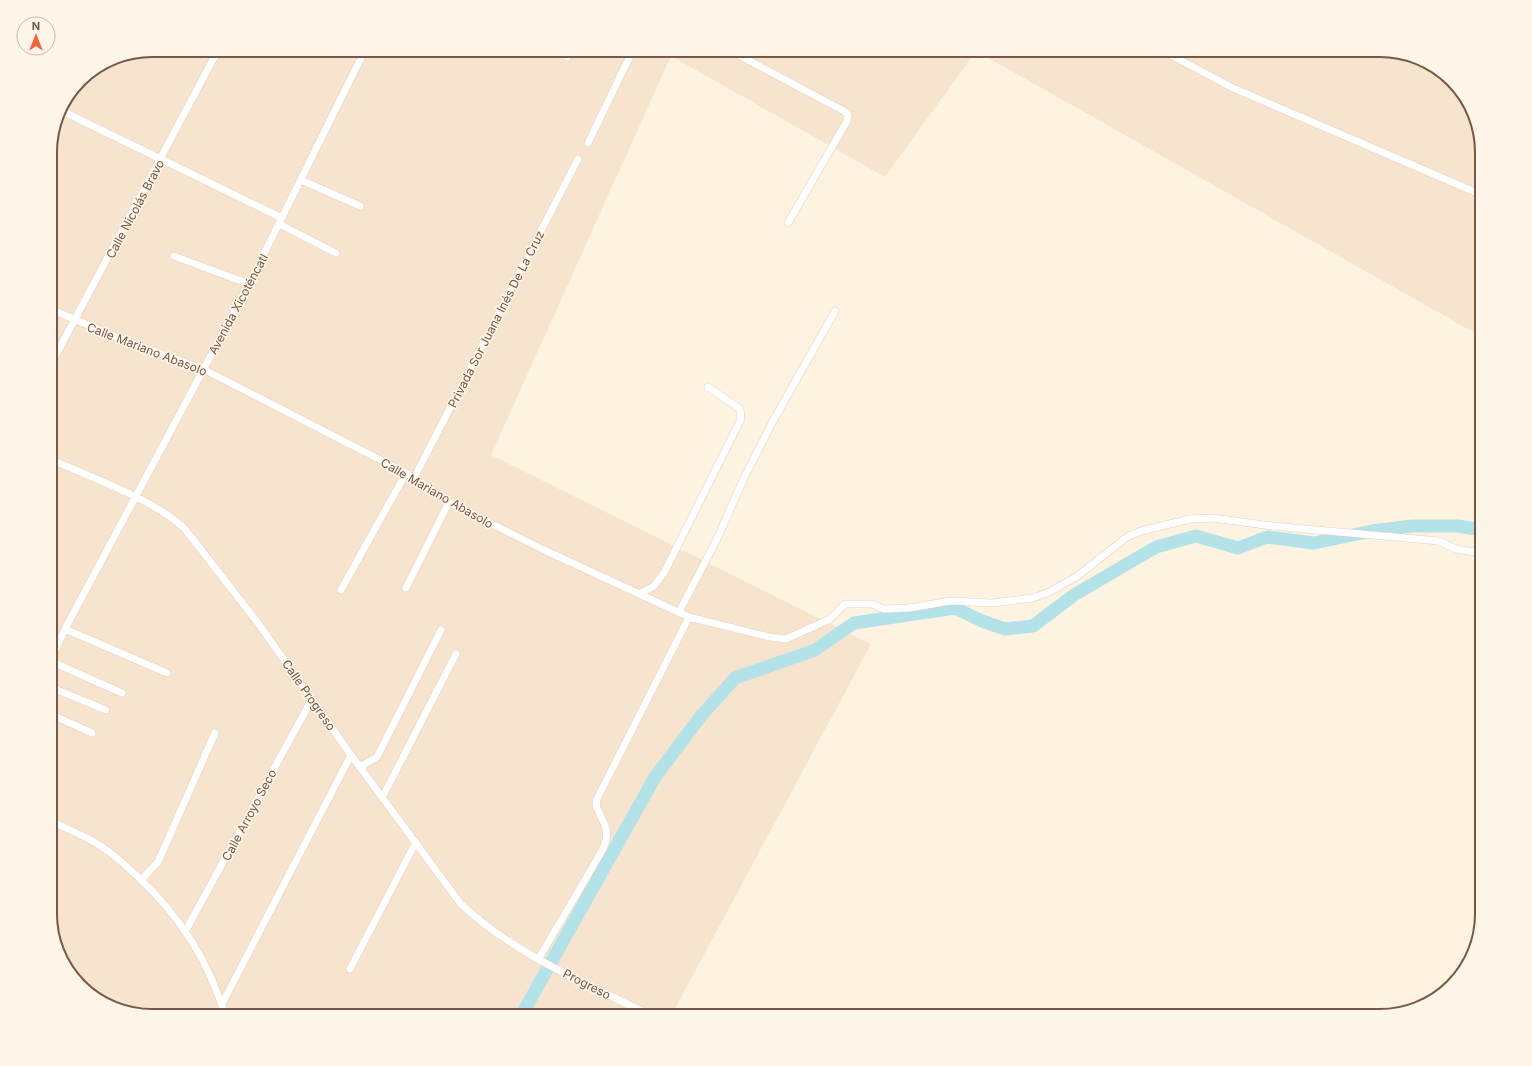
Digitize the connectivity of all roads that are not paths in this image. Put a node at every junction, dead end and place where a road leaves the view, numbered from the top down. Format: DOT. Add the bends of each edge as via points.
graph roads {
  1 [pos="214,57"];
  2 [pos="361,57"];
  3 [pos="630,57"];
  4 [pos="742,57"];
  5 [pos="1174,57"];
  6 [pos="66,113"];
  7 [pos="588,143"];
  8 [pos="161,159"];
  9 [pos="578,159"];
  10 [pos="301,180"];
  11 [pos="1475,192"];
  12 [pos="360,206"];
  13 [pos="280,221"];
  14 [pos="788,223"];
  15 [pos="336,253"];
  16 [pos="174,256"];
  17 [pos="249,284"];
  18 [pos="834,311"];
  19 [pos="57,312"];
  20 [pos="76,320"];
  21 [pos="57,354"];
  22 [pos="204,370"];
  23 [pos="708,388"];
  24 [pos="57,462"];
  25 [pos="406,473"];
  26 [pos="414,478"];
  27 [pos="135,497"];
  28 [pos="449,502"];
  29 [pos="1475,552"];
  30 [pos="406,588"];
  31 [pos="341,590"];
  32 [pos="639,594"];
  33 [pos="679,612"];
  34 [pos="689,617"];
  35 [pos="65,629"];
  36 [pos="441,630"];
  37 [pos="57,646"];
  38 [pos="456,654"];
  39 [pos="57,664"];
  40 [pos="167,673"];
  41 [pos="57,690"];
  42 [pos="122,692"];
  43 [pos="312,699"];
  44 [pos="106,710"];
  45 [pos="57,717"];
  46 [pos="92,733"];
  47 [pos="215,733"];
  48 [pos="351,755"];
  49 [pos="360,767"];
  50 [pos="383,796"];
  51 [pos="57,824"];
  52 [pos="416,842"];
  53 [pos="141,880"];
  54 [pos="186,930"];
  55 [pos="542,960"];
  56 [pos="350,969"];
  57 [pos="222,1004"];
  58 [pos="223,1009"];
  59 [pos="638,1009"];
  1 -- 8 [label="street, Calle Nicolás Bravo"];
  2 -- 10 [label="street, Avenida Xicoténcatl"];
  3 -- 7 [label="street"];
  4 -- 14 [label="street" via="848,115 847,121"];
  5 -- 11 [label="street" via="1233,88"];
  6 -- 8 [label="street"];
  8 -- 13 [label="street"];
  8 -- 20 [label="street, Calle Nicolás Bravo"];
  9 -- 26 [label="street, Privada Sor Juana Inés De La Cruz"];
  10 -- 12 [label="street"];
  10 -- 13 [label="street, Avenida Xicoténcatl"];
  13 -- 15 [label="street"];
  13 -- 17 [label="street, Avenida Xicoténcatl"];
  16 -- 17 [label="street"];
  17 -- 22 [label="street, Avenida Xicoténcatl"];
  18 -- 33 [label="street" via="772,423"];
  19 -- 20 [label="street, Calle Mariano Abasolo"];
  20 -- 21 [label="street, Calle Nicolás Bravo"];
  20 -- 22 [label="street, Calle Mariano Abasolo"];
  22 -- 25 [label="street, Calle Mariano Abasolo"];
  22 -- 27 [label="street, Avenida Xicoténcatl"];
  23 -- 32 [label="street" via="740,409 741,419 665,571 654,586"];
  24 -- 27 [label="street, Calle Progreso"];
  25 -- 26 [label="street, Calle Mariano Abasolo"];
  25 -- 31 [label="street"];
  26 -- 28 [label="street, Calle Mariano Abasolo"];
  27 -- 35 [label="street, Avenida Xicoténcatl"];
  27 -- 43 [label="street, Calle Progreso" via="172,517 184,529 258,623"];
  28 -- 30 [label="street"];
  28 -- 32 [label="street, Calle Mariano Abasolo"];
  29 -- 34 [label="street, Calle Mariano Abasolo" via="1456,549 1439,541 1213,518 1190,520 1141,531 1127,538 1076,577 1033,598 992,603 951,601 884,610 872,604 853,602 844,604 830,619 786,639"];
  32 -- 33 [label="street, Calle Mariano Abasolo"];
  33 -- 34 [label="street, Calle Mariano Abasolo"];
  34 -- 55 [label="street" via="597,799 596,805 605,823 603,849"];
  35 -- 37 [label="street, Avenida Xicoténcatl"];
  35 -- 40 [label="street"];
  36 -- 49 [label="street" via="377,757"];
  38 -- 50 [label="street"];
  39 -- 42 [label="street"];
  41 -- 44 [label="street"];
  43 -- 48 [label="street, Calle Progreso"];
  43 -- 54 [label="street, Calle Arroyo Seco"];
  45 -- 46 [label="street"];
  47 -- 53 [label="street" via="158,862"];
  48 -- 49 [label="street, Calle Progreso"];
  48 -- 57 [label="street"];
  49 -- 50 [label="street, Calle Progreso"];
  50 -- 52 [label="street, Calle Progreso"];
  51 -- 53 [label="street" via="102,846"];
  52 -- 55 [label="street, Calle Progreso" via="470,913 491,930"];
  52 -- 56 [label="street"];
  53 -- 54 [label="street"];
  54 -- 57 [label="street" via="198,950"];
  55 -- 59 [label="street, Progreso"];
  57 -- 58 [label="street"];
}
